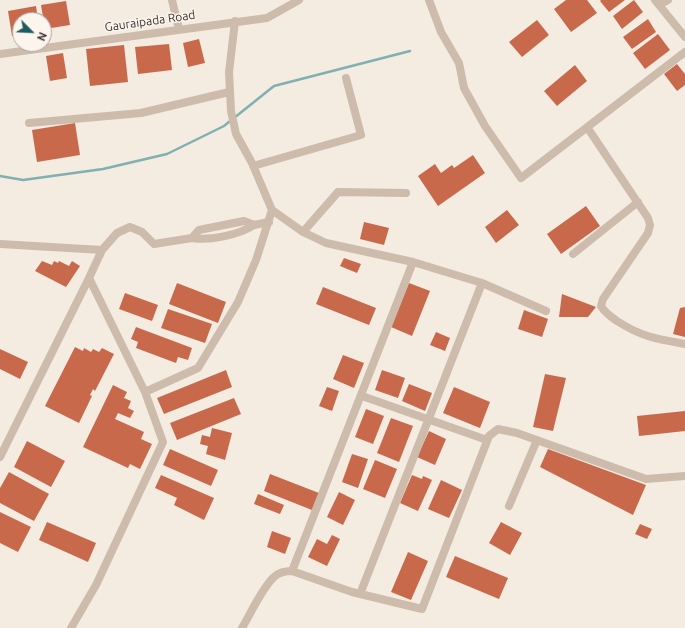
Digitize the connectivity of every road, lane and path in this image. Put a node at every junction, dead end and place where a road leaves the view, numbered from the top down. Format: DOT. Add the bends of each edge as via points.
graph roads {
  1 [pos="172,0"];
  2 [pos="299,0"];
  3 [pos="429,0"];
  4 [pos="668,0"];
  5 [pos="657,3"];
  6 [pos="235,22"];
  7 [pos="179,29"];
  8 [pos="685,37"];
  9 [pos="685,52"];
  10 [pos="0,54"];
  11 [pos="346,78"];
  12 [pos="229,92"];
  13 [pos="29,123"];
  14 [pos="587,127"];
  15 [pos="253,166"];
  16 [pos="406,193"];
  17 [pos="638,202"];
  18 [pos="272,210"];
  19 [pos="269,222"];
  20 [pos="303,232"];
  21 [pos="0,244"];
  22 [pos="102,250"];
  23 [pos="573,254"];
  24 [pos="413,262"];
  25 [pos="89,278"];
  26 [pos="482,284"];
  27 [pos="546,311"];
  28 [pos="685,344"];
  29 [pos="145,392"];
  30 [pos="362,396"];
  31 [pos="429,420"];
  32 [pos="487,440"];
  33 [pos="537,440"];
  34 [pos="0,457"];
  35 [pos="685,476"];
  36 [pos="509,506"];
  37 [pos="292,571"];
  38 [pos="360,594"];
  39 [pos="71,628"];
  40 [pos="242,628"];
  1 -- 7 [label="street"];
  2 -- 6 [label="street, Gauraipada Road" via="267,18"];
  3 -- 14 [label="street" via="441,32 459,63 464,88 485,126 521,178"];
  4 -- 5 [label="street"];
  5 -- 8 [label="street"];
  6 -- 7 [label="street, Gauraipada Road"];
  6 -- 12 [label="street"];
  7 -- 10 [label="street, Gauraipada Road"];
  9 -- 14 [label="street"];
  11 -- 15 [label="street" via="361,135"];
  12 -- 13 [label="street" via="141,113"];
  12 -- 15 [label="street" via="236,134"];
  14 -- 17 [label="street"];
  15 -- 18 [label="street"];
  16 -- 20 [label="street" via="338,192"];
  17 -- 23 [label="street"];
  17 -- 28 [label="street" via="648,218 648,232 603,299 601,306 605,313 634,332"];
  18 -- 19 [label="street"];
  18 -- 20 [label="street"];
  19 -- 22 [label="street" via="254,225 244,222 199,230 192,238 154,244 142,232 130,227 117,233"];
  19 -- 29 [label="street" via="238,302 198,368"];
  20 -- 24 [label="street" via="326,244"];
  21 -- 22 [label="street"];
  22 -- 25 [label="street"];
  24 -- 26 [label="street"];
  24 -- 30 [label="street"];
  25 -- 29 [label="street"];
  25 -- 34 [label="street"];
  26 -- 27 [label="street"];
  26 -- 31 [label="street"];
  29 -- 39 [label="street" via="163,442 96,585"];
  30 -- 31 [label="street"];
  30 -- 37 [label="street"];
  31 -- 32 [label="street"];
  31 -- 38 [label="street"];
  32 -- 33 [label="street" via="498,429"];
  32 -- 38 [label="street" via="422,609"];
  33 -- 35 [label="street" via="646,479"];
  33 -- 36 [label="street"];
  37 -- 38 [label="street"];
  37 -- 40 [label="street" via="275,576"];
}
